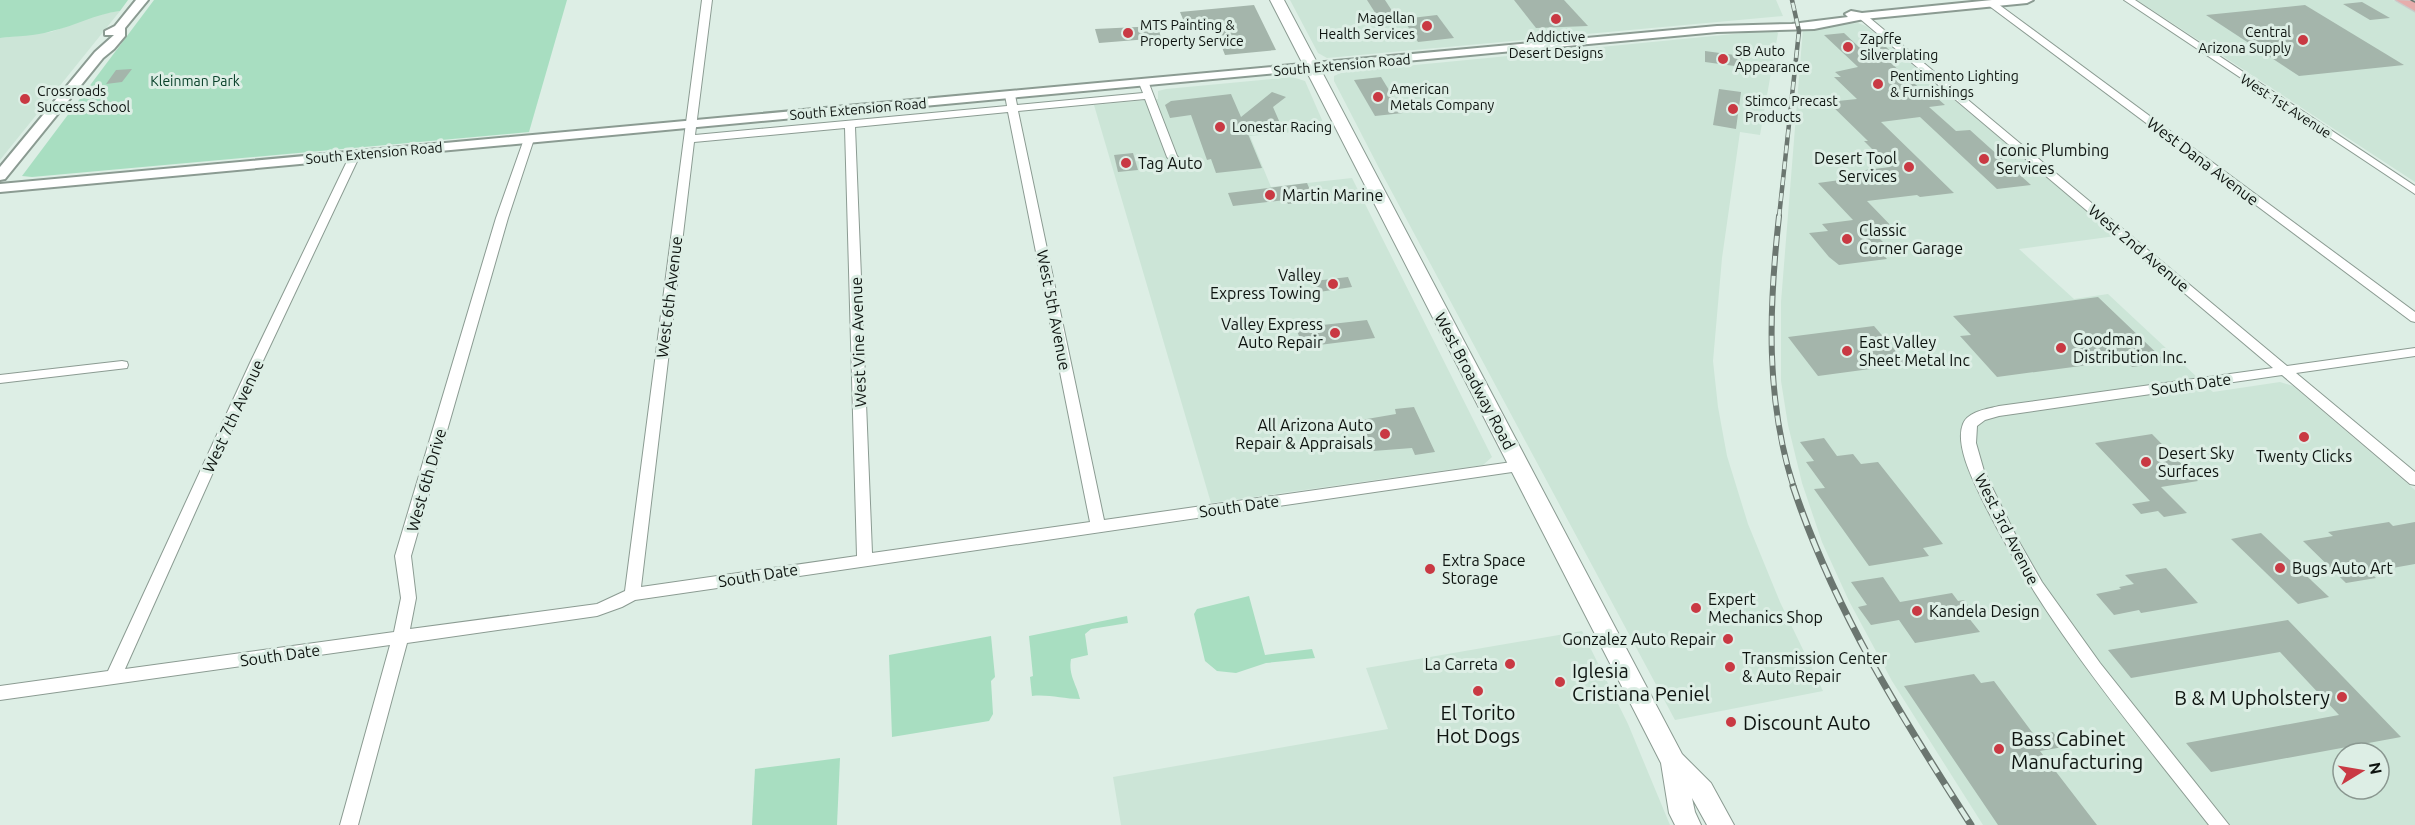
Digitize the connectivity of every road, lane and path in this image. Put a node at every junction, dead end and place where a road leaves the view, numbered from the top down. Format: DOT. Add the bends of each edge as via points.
graph roads {
  1 [pos="142,0"];
  2 [pos="707,0"];
  3 [pos="1277,0"];
  4 [pos="2027,0"];
  5 [pos="2129,0"];
  6 [pos="2403,0"];
  7 [pos="1991,3"];
  8 [pos="2415,7"];
  9 [pos="1862,15"];
  10 [pos="1313,68"];
  11 [pos="1144,83"];
  12 [pos="1010,95"];
  13 [pos="1148,96"];
  14 [pos="1013,110"];
  15 [pos="690,124"];
  16 [pos="850,124"];
  17 [pos="529,139"];
  18 [pos="689,139"];
  19 [pos="355,155"];
  20 [pos="1182,167"];
  21 [pos="0,176"];
  22 [pos="0,188"];
  23 [pos="2415,191"];
  24 [pos="2415,318"];
  25 [pos="2415,352"];
  26 [pos="122,365"];
  27 [pos="2285,370"];
  28 [pos="0,379"];
  29 [pos="1970,424"];
  30 [pos="1519,466"];
  31 [pos="2415,480"];
  32 [pos="1098,526"];
  33 [pos="865,559"];
  34 [pos="632,594"];
  35 [pos="402,639"];
  36 [pos="113,678"];
  37 [pos="2,696"];
  38 [pos="1673,762"];
  39 [pos="349,825"];
  40 [pos="1688,825"];
  41 [pos="1721,825"];
  42 [pos="2220,825"];
  1 -- 21 [label="street" via="119,28 121,34 99,55"];
  2 -- 15 [label="street, West 6th Avenue"];
  3 -- 10 [label="main road, West Broadway Road"];
  4 -- 7 [label="street, South Extension Road"];
  5 -- 23 [label="street, West 1st Avenue"];
  6 -- 8 [label="main road"];
  7 -- 9 [label="street, South Extension Road"];
  7 -- 24 [label="street, West Dana Avenue"];
  9 -- 10 [label="street, South Extension Road" via="1853,20 1798,26 1717,29"];
  9 -- 27 [label="street, West 2nd Avenue"];
  10 -- 11 [label="street, South Extension Road"];
  10 -- 30 [label="main road, West Broadway Road"];
  11 -- 12 [label="street, South Extension Road"];
  11 -- 13 [label="street"];
  12 -- 14 [label="street, West 5th Avenue"];
  12 -- 15 [label="street, South Extension Road"];
  13 -- 14 [label="street, South Extension Road"];
  13 -- 20 [label="street" via="1172,157"];
  14 -- 16 [label="street, South Extension Road"];
  14 -- 32 [label="street, West 5th Avenue"];
  15 -- 17 [label="street, South Extension Road"];
  15 -- 18 [label="street, West 6th Avenue"];
  16 -- 18 [label="street, South Extension Road"];
  16 -- 33 [label="street, West Vine Avenue"];
  17 -- 19 [label="street, South Extension Road"];
  17 -- 35 [label="street, West 6th Drive" via="502,218 404,556 410,595"];
  18 -- 34 [label="street, West 6th Avenue"];
  19 -- 22 [label="street, South Extension Road"];
  19 -- 36 [label="street, West 7th Avenue"];
  25 -- 27 [label="street, South Date"];
  26 -- 28 [label="street"];
  27 -- 29 [label="street, South Date" via="1999,411 1980,416"];
  27 -- 31 [label="street, West 2nd Avenue"];
  29 -- 42 [label="street, West 3rd Avenue" via="1969,444 1976,471 2038,591"];
  30 -- 32 [label="street, South Date"];
  30 -- 38 [label="main road, West Broadway Road"];
  32 -- 33 [label="street, South Date"];
  33 -- 34 [label="street, South Date"];
  34 -- 35 [label="street, South Date" via="597,610"];
  35 -- 36 [label="street, South Date"];
  35 -- 39 [label="street, West 6th Drive"];
  36 -- 37 [label="street, South Date"];
  38 -- 40 [label="main road, West Broadway Road" via="1682,813"];
  38 -- 41 [label="main road, West Broadway Road" via="1702,791"];
}
